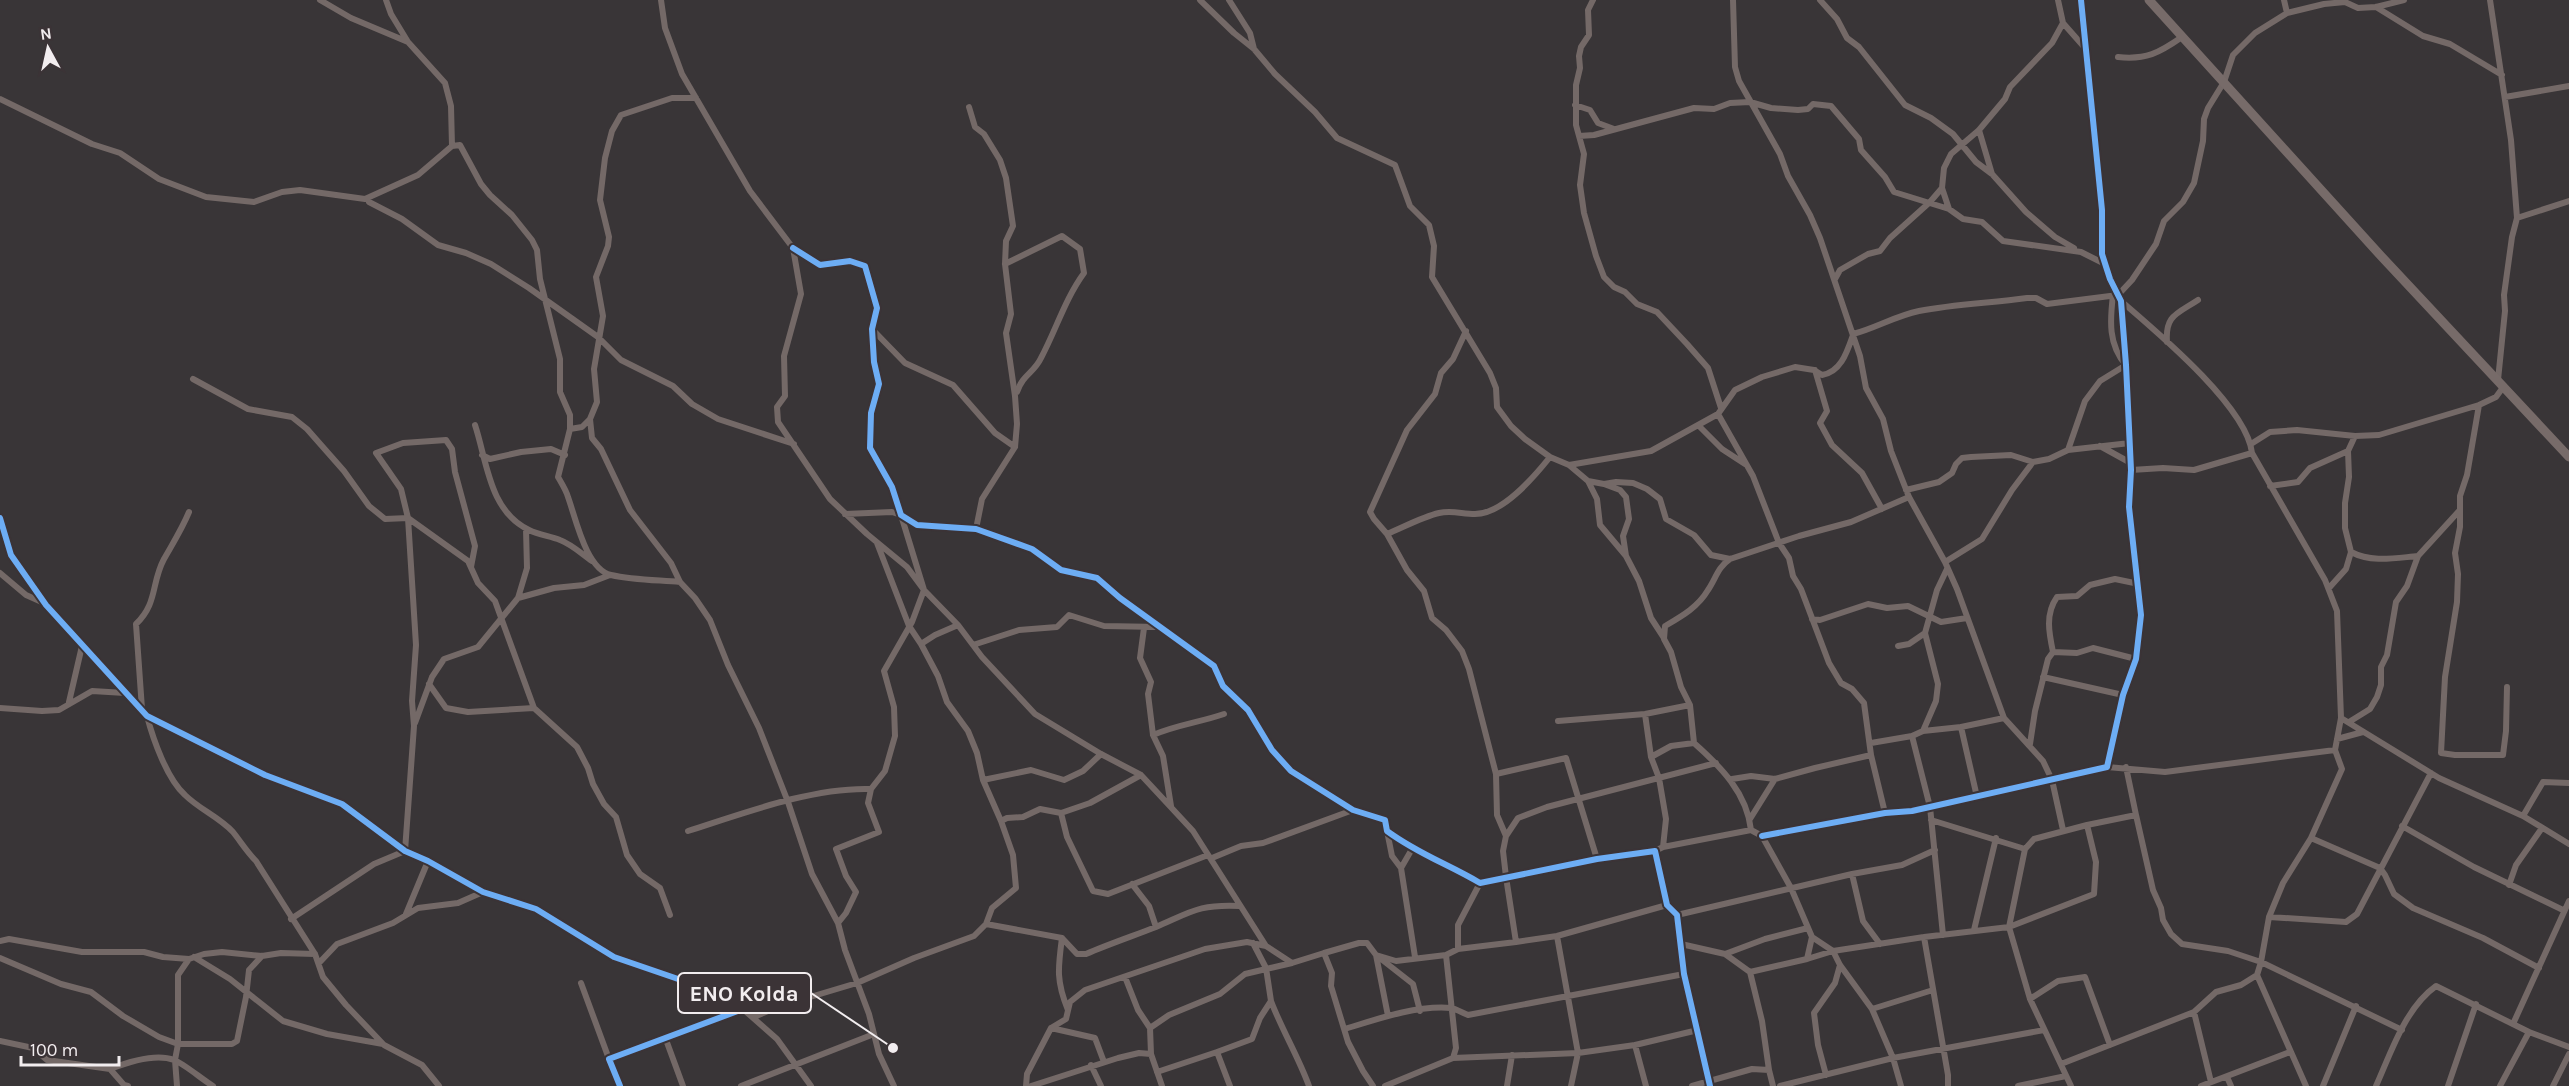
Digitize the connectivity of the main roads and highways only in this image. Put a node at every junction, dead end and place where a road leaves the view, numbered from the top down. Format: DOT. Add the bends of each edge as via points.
graph roads {
  1 [pos="2149,0"];
  2 [pos="2569,457"];
  1 -- 2 [label="main road"];
}
